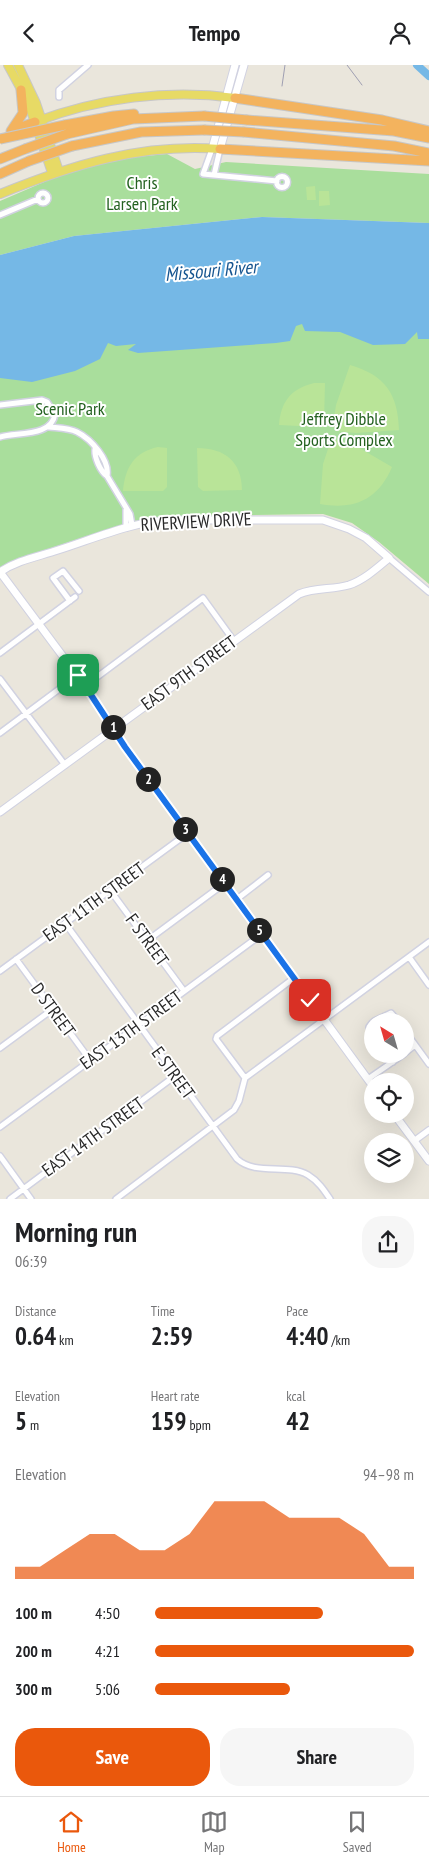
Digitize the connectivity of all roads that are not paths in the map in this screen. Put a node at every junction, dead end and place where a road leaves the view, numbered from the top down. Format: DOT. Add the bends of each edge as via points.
graph roads {
  1 [pos="8,65"];
  2 [pos="18,65"];
  3 [pos="88,65"];
  4 [pos="235,65"];
  5 [pos="244,65"];
  6 [pos="21,90"];
  7 [pos="59,97"];
  8 [pos="230,97"];
  9 [pos="38,120"];
  10 [pos="66,130"];
  11 [pos="11,131"];
  12 [pos="429,131"];
  13 [pos="0,138"];
  14 [pos="429,138"];
  15 [pos="216,149"];
  16 [pos="429,153"];
  17 [pos="0,159"];
  18 [pos="429,161"];
  19 [pos="56,172"];
  20 [pos="0,174"];
  21 [pos="214,175"];
  22 [pos="276,181"];
  23 [pos="0,194"];
  24 [pos="38,199"];
  25 [pos="0,215"];
  26 [pos="0,405"];
  27 [pos="49,427"];
  28 [pos="0,437"];
  29 [pos="129,527"];
  30 [pos="389,558"];
  31 [pos="0,572"];
  32 [pos="0,583"];
  33 [pos="12,587"];
  34 [pos="79,591"];
  35 [pos="429,592"];
  36 [pos="76,597"];
  37 [pos="70,601"];
  38 [pos="39,624"];
  39 [pos="234,641"];
  40 [pos="0,653"];
  41 [pos="78,675"];
  42 [pos="0,679"];
  43 [pos="85,685"];
  44 [pos="26,713"];
  45 [pos="114,729"];
  46 [pos="0,733"];
  47 [pos="65,765"];
  48 [pos="0,812"];
  49 [pos="188,833"];
  50 [pos="268,875"];
  51 [pos="225,883"];
  52 [pos="110,890"];
  53 [pos="237,899"];
  54 [pos="65,923"];
  55 [pos="262,934"];
  56 [pos="148,940"];
  57 [pos="429,942"];
  58 [pos="409,957"];
  59 [pos="16,959"];
  60 [pos="0,971"];
  61 [pos="294,978"];
  62 [pos="429,985"];
  63 [pos="184,991"];
  64 [pos="53,1009"];
  65 [pos="325,1019"];
  66 [pos="138,1025"];
  67 [pos="414,1042"];
  68 [pos="416,1045"];
  69 [pos="0,1048"];
  70 [pos="90,1060"];
  71 [pos="392,1063"];
  72 [pos="429,1064"];
  73 [pos="380,1073"];
  74 [pos="364,1074"];
  75 [pos="175,1076"];
  76 [pos="244,1078"];
  77 [pos="212,1126"];
  78 [pos="0,1127"];
  79 [pos="429,1130"];
  80 [pos="414,1141"];
  81 [pos="0,1157"];
  82 [pos="429,1161"];
  83 [pos="24,1188"];
  84 [pos="10,1199"];
  85 [pos="31,1199"];
  86 [pos="116,1199"];
  87 [pos="330,1199"];
  1 -- 6 [label="main road"];
  2 -- 9 [label="main road"];
  3 -- 7 [label="street" via="66,81 59,90"];
  4 -- 8 [label="main road"];
  5 -- 8 [label="main road"];
  6 -- 9 [label="main road"];
  6 -- 11 [label="highway" via="23,113"];
  8 -- 9 [label="main road" via="192,94 142,97 79,107"];
  8 -- 12 [label="highway" via="382,120"];
  8 -- 15 [label="main road"];
  9 -- 11 [label="highway"];
  9 -- 19 [label="main road"];
  10 -- 13 [label="highway, bridge"];
  10 -- 14 [label="highway, bridge" via="114,116 146,114 394,131"];
  10 -- 17 [label="highway, bridge"];
  11 -- 13 [label="highway"];
  15 -- 18 [label="highway"];
  15 -- 19 [label="main road" via="145,150"];
  15 -- 21 [label="street"];
  15 -- 21 [label="street" via="203,174"];
  16 -- 20 [label="highway, bridge" via="394,146 244,132 141,131 72,145"];
  19 -- 23 [label="main road"];
  21 -- 22 [label="street"];
  24 -- 25 [label="street"];
  26 -- 27 [label="street" via="46,401 55,414"];
  27 -- 28 [label="street"];
  27 -- 29 [label="street" via="77,432 99,451 107,476 126,510"];
  29 -- 30 [label="main road, RIVERVIEW DRIVE" via="174,520 323,520 366,537"];
  29 -- 31 [label="main road, RIVERVIEW DRIVE" via="21,561"];
  30 -- 35 [label="street"];
  30 -- 39 [label="main road, EAST 9TH STREET" via="350,585 316,588 299,594"];
  31 -- 33 [label="main road"];
  32 -- 33 [label="main road"];
  33 -- 38 [label="main road"];
  34 -- 37 [label="street" via="63,571 53,578"];
  36 -- 37 [label="street"];
  37 -- 38 [label="street"];
  38 -- 40 [label="street"];
  38 -- 41 [label="main road"];
  39 -- 43 [label="street" via="203,598"];
  39 -- 45 [label="main road, EAST 9TH STREET"];
  41 -- 43 [label="main road"];
  41 -- 44 [label="street"];
  42 -- 44 [label="street"];
  43 -- 45 [label="main road"];
  44 -- 46 [label="street"];
  44 -- 47 [label="street"];
  45 -- 47 [label="main road, EAST 9TH STREET"];
  45 -- 49 [label="main road"];
  47 -- 48 [label="main road, EAST 9TH STREET"];
  49 -- 51 [label="main road"];
  49 -- 52 [label="street, EAST 11TH STREET"];
  50 -- 53 [label="street"];
  51 -- 53 [label="main road"];
  51 -- 56 [label="street"];
  52 -- 54 [label="street, EAST 11TH STREET"];
  52 -- 56 [label="street, F STREET"];
  53 -- 55 [label="main road"];
  54 -- 59 [label="street, EAST 11TH STREET"];
  54 -- 66 [label="street, E STREET"];
  55 -- 61 [label="main road"];
  55 -- 63 [label="street, EAST 13TH STREET"];
  56 -- 63 [label="street, F STREET"];
  57 -- 58 [label="street"];
  58 -- 62 [label="street"];
  58 -- 65 [label="street"];
  59 -- 60 [label="street, EAST 11TH STREET"];
  59 -- 64 [label="street, D STREET"];
  61 -- 65 [label="main road"];
  61 -- 76 [label="street" via="217,1036"];
  63 -- 66 [label="street, EAST 13TH STREET"];
  64 -- 69 [label="street"];
  64 -- 70 [label="street, D STREET"];
  65 -- 74 [label="main road"];
  65 -- 76 [label="street"];
  66 -- 70 [label="street, EAST 13TH STREET"];
  66 -- 75 [label="street, E STREET"];
  67 -- 68 [label="street"];
  68 -- 72 [label="street"];
  70 -- 78 [label="street, EAST 13TH STREET"];
  71 -- 73 [label="street"];
  75 -- 77 [label="street, E STREET"];
  75 -- 83 [label="street, EAST 14TH STREET"];
  76 -- 77 [label="street" via="234,1110"];
  77 -- 86 [label="street"];
  77 -- 87 [label="street" via="243,1165 306,1174"];
  79 -- 80 [label="street"];
  80 -- 82 [label="main road"];
  81 -- 83 [label="street"];
  83 -- 84 [label="street, EAST 14TH STREET"];
  83 -- 85 [label="street"];
}
